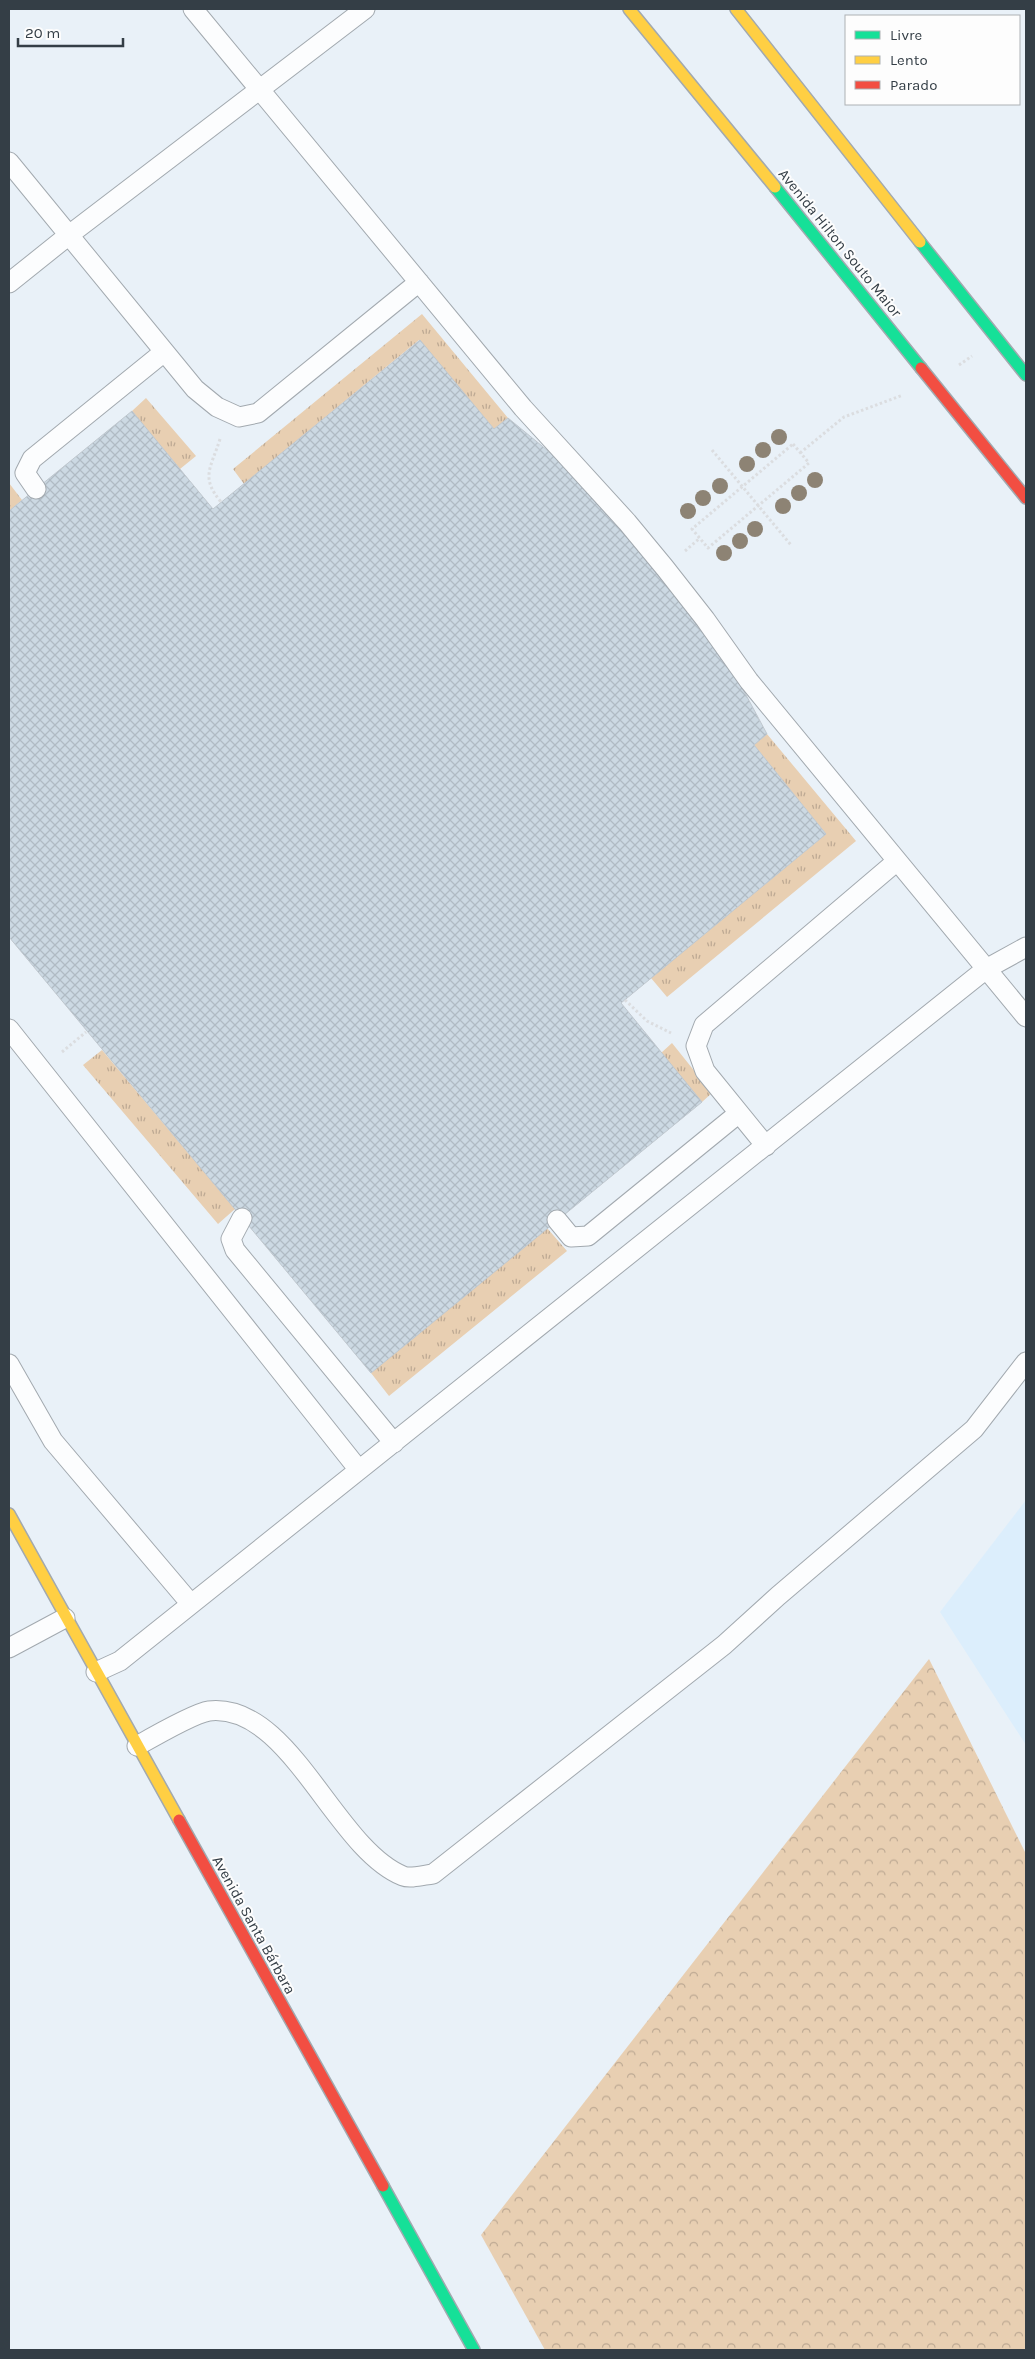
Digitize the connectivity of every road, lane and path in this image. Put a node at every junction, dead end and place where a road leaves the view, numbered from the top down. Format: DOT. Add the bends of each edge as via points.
graph roads {
  1 [pos="194,9"];
  2 [pos="365,9"];
  3 [pos="629,9"];
  4 [pos="736,9"];
  5 [pos="260,89"];
  6 [pos="9,162"];
  7 [pos="68,235"];
  8 [pos="419,282"];
  9 [pos="9,283"];
  10 [pos="164,352"];
  11 [pos="1026,375"];
  12 [pos="228,412"];
  13 [pos="844,417"];
  14 [pos="712,450"];
  15 [pos="800,453"];
  16 [pos="743,486"];
  17 [pos="36,489"];
  18 [pos="1026,498"];
  19 [pos="221,502"];
  20 [pos="759,506"];
  21 [pos="791,545"];
  22 [pos="897,861"];
  23 [pos="1026,947"];
  24 [pos="986,969"];
  25 [pos="625,1000"];
  26 [pos="1026,1016"];
  27 [pos="9,1029"];
  28 [pos="696,1046"];
  29 [pos="739,1113"];
  30 [pos="766,1146"];
  31 [pos="242,1218"];
  32 [pos="557,1220"];
  33 [pos="1026,1362"];
  34 [pos="9,1364"];
  35 [pos="394,1443"];
  36 [pos="359,1470"];
  37 [pos="9,1514"];
  38 [pos="191,1604"];
  39 [pos="65,1618"];
  40 [pos="9,1648"];
  41 [pos="96,1672"];
  42 [pos="137,1746"];
  43 [pos="474,2350"];
  1 -- 5 [label="lane"];
  2 -- 5 [label="lane"];
  3 -- 18 [label="main road, Avenida Hilton Souto Maior"];
  4 -- 11 [label="main road"];
  5 -- 7 [label="lane"];
  5 -- 8 [label="lane"];
  6 -- 7 [label="lane"];
  7 -- 9 [label="lane"];
  7 -- 10 [label="lane"];
  8 -- 12 [label="lane" via="258,413 239,417"];
  8 -- 22 [label="lane" via="523,408 665,568 705,618 748,681"];
  10 -- 12 [label="lane" via="195,389"];
  10 -- 17 [label="lane" via="32,460 25,473"];
  12 -- 19 [label="path" via="208,479 210,489"];
  13 -- 15 [label="path"];
  14 -- 16 [label="path"];
  15 -- 16 [label="path" via="793,444"];
  15 -- 20 [label="path" via="809,463"];
  16 -- 20 [label="path"];
  16 -- 20 [label="path" via="692,529 708,548"];
  20 -- 21 [label="path"];
  22 -- 24 [label="lane"];
  22 -- 28 [label="lane" via="704,1025"];
  23 -- 24 [label="lane"];
  24 -- 26 [label="lane"];
  24 -- 30 [label="lane"];
  25 -- 28 [label="path" via="647,1021"];
  27 -- 36 [label="lane"];
  28 -- 29 [label="lane" via="705,1071"];
  29 -- 30 [label="lane"];
  29 -- 32 [label="lane" via="588,1236 571,1237"];
  30 -- 35 [label="lane"];
  31 -- 35 [label="lane" via="231,1239 235,1250"];
  33 -- 42 [label="lane" via="974,1429 724,1645 433,1874 404,1877 374,1859 271,1734 240,1715 209,1711"];
  34 -- 38 [label="lane" via="53,1441"];
  35 -- 36 [label="lane"];
  36 -- 38 [label="lane"];
  37 -- 39 [label="main road, Avenida Santa Bárbara"];
  38 -- 41 [label="lane" via="120,1661"];
  39 -- 40 [label="lane"];
  39 -- 41 [label="main road, Avenida Santa Bárbara"];
  41 -- 42 [label="main road, Avenida Santa Bárbara"];
  42 -- 43 [label="main road, Avenida Santa Bárbara"];
}
